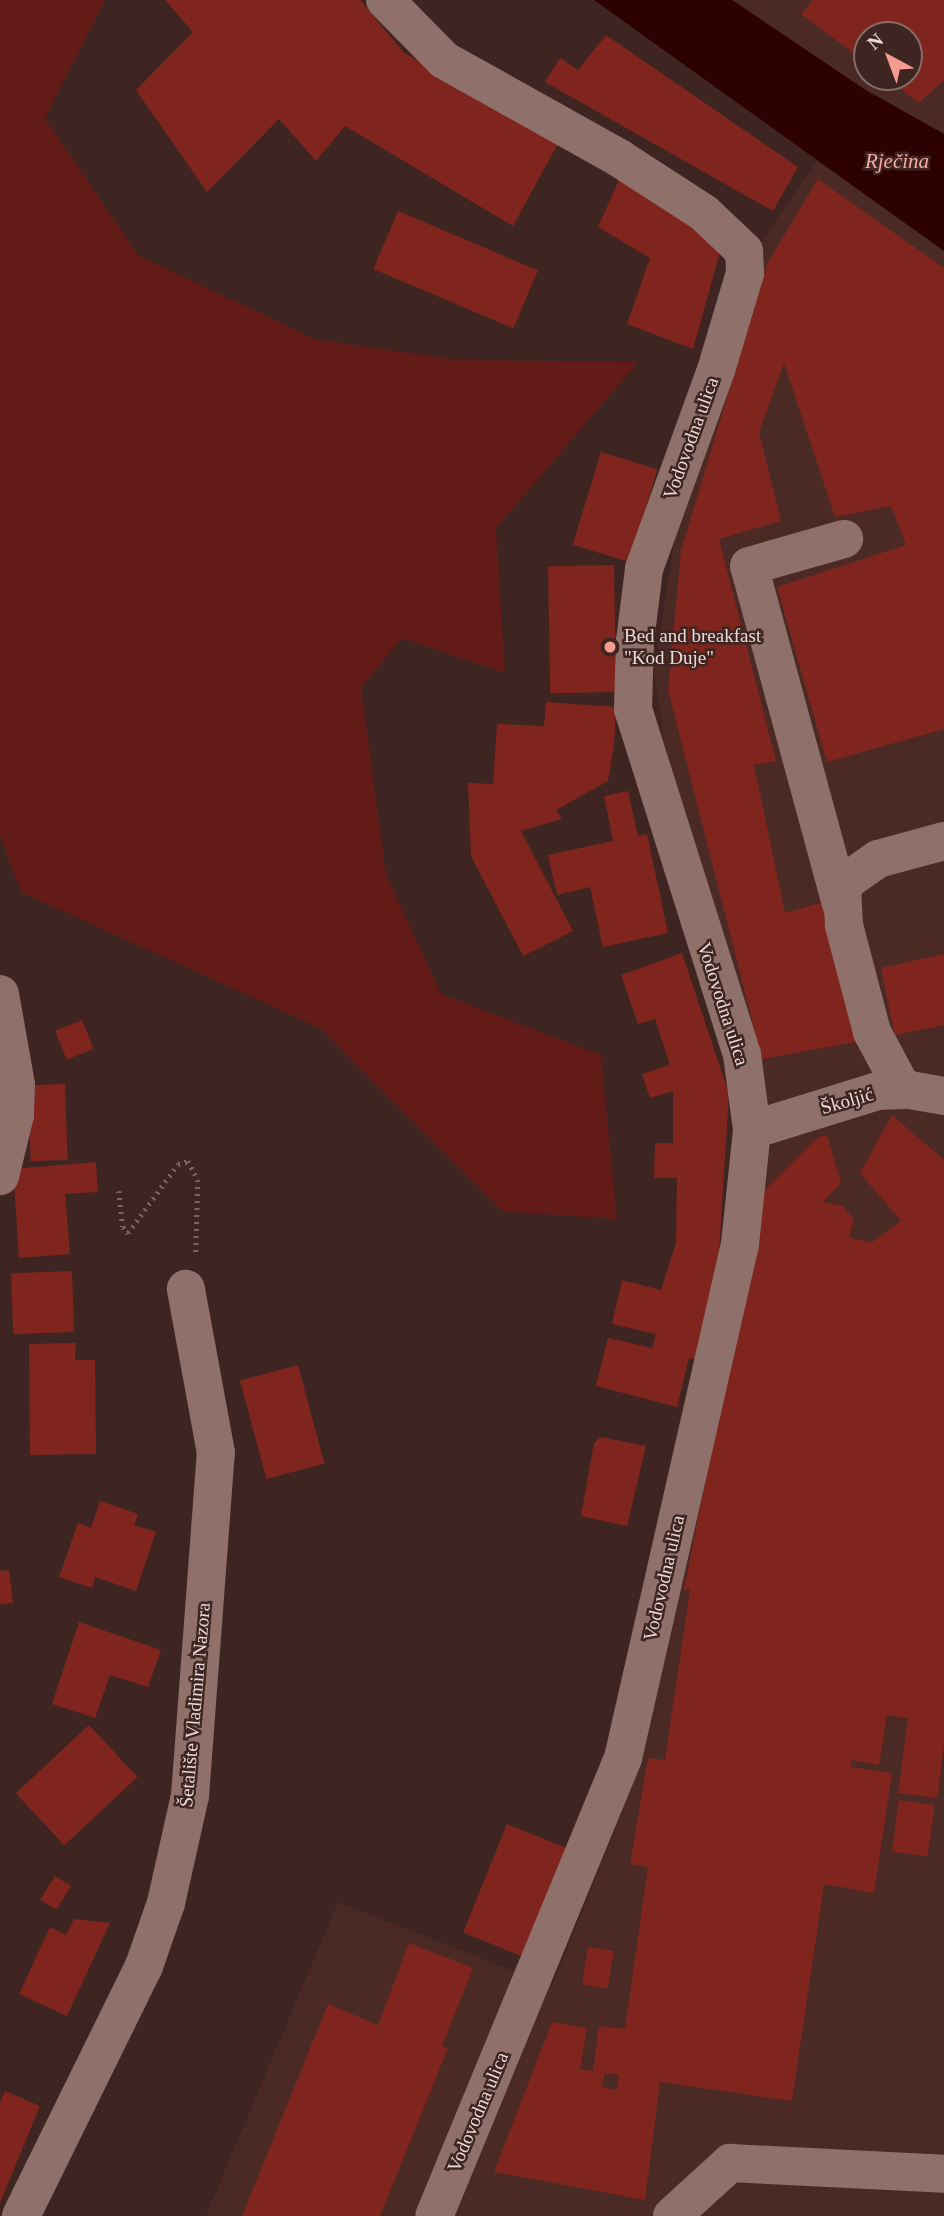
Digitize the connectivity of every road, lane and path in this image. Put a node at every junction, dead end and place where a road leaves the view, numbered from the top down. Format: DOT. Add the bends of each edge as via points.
graph roads {
  1 [pos="385,0"];
  2 [pos="844,539"];
  3 [pos="944,841"];
  4 [pos="841,904"];
  5 [pos="0,994"];
  6 [pos="903,1090"];
  7 [pos="944,1096"];
  8 [pos="752,1130"];
  9 [pos="0,1176"];
  10 [pos="119,1191"];
  11 [pos="186,1289"];
  12 [pos="944,2174"];
  13 [pos="21,2216"];
  14 [pos="434,2216"];
  15 [pos="672,2216"];
  1 -- 8 [label="street, Vodovodna ulica" via="444,60 620,158 704,213 744,251 745,273 737,304 644,569 633,709 742,1054"];
  2 -- 4 [label="street" via="749,566"];
  3 -- 4 [label="street" via="862,868 848,880"];
  4 -- 6 [label="street" via="872,1032"];
  5 -- 9 [label="street" via="16,1084 15,1115"];
  6 -- 7 [label="street, Školjić"];
  6 -- 8 [label="street, Školjić" via="878,1091"];
  8 -- 14 [label="street, Vodovodna ulica" via="740,1244 623,1758"];
  10 -- 11 [label="path" via="122,1227 128,1233 178,1164 188,1161 198,1180 198,1232 194,1268"];
  11 -- 13 [label="street, Šetalište Vladimira Nazora" via="216,1454 190,1796 166,1903 144,1966"];
  12 -- 15 [label="street" via="730,2163"];
}
